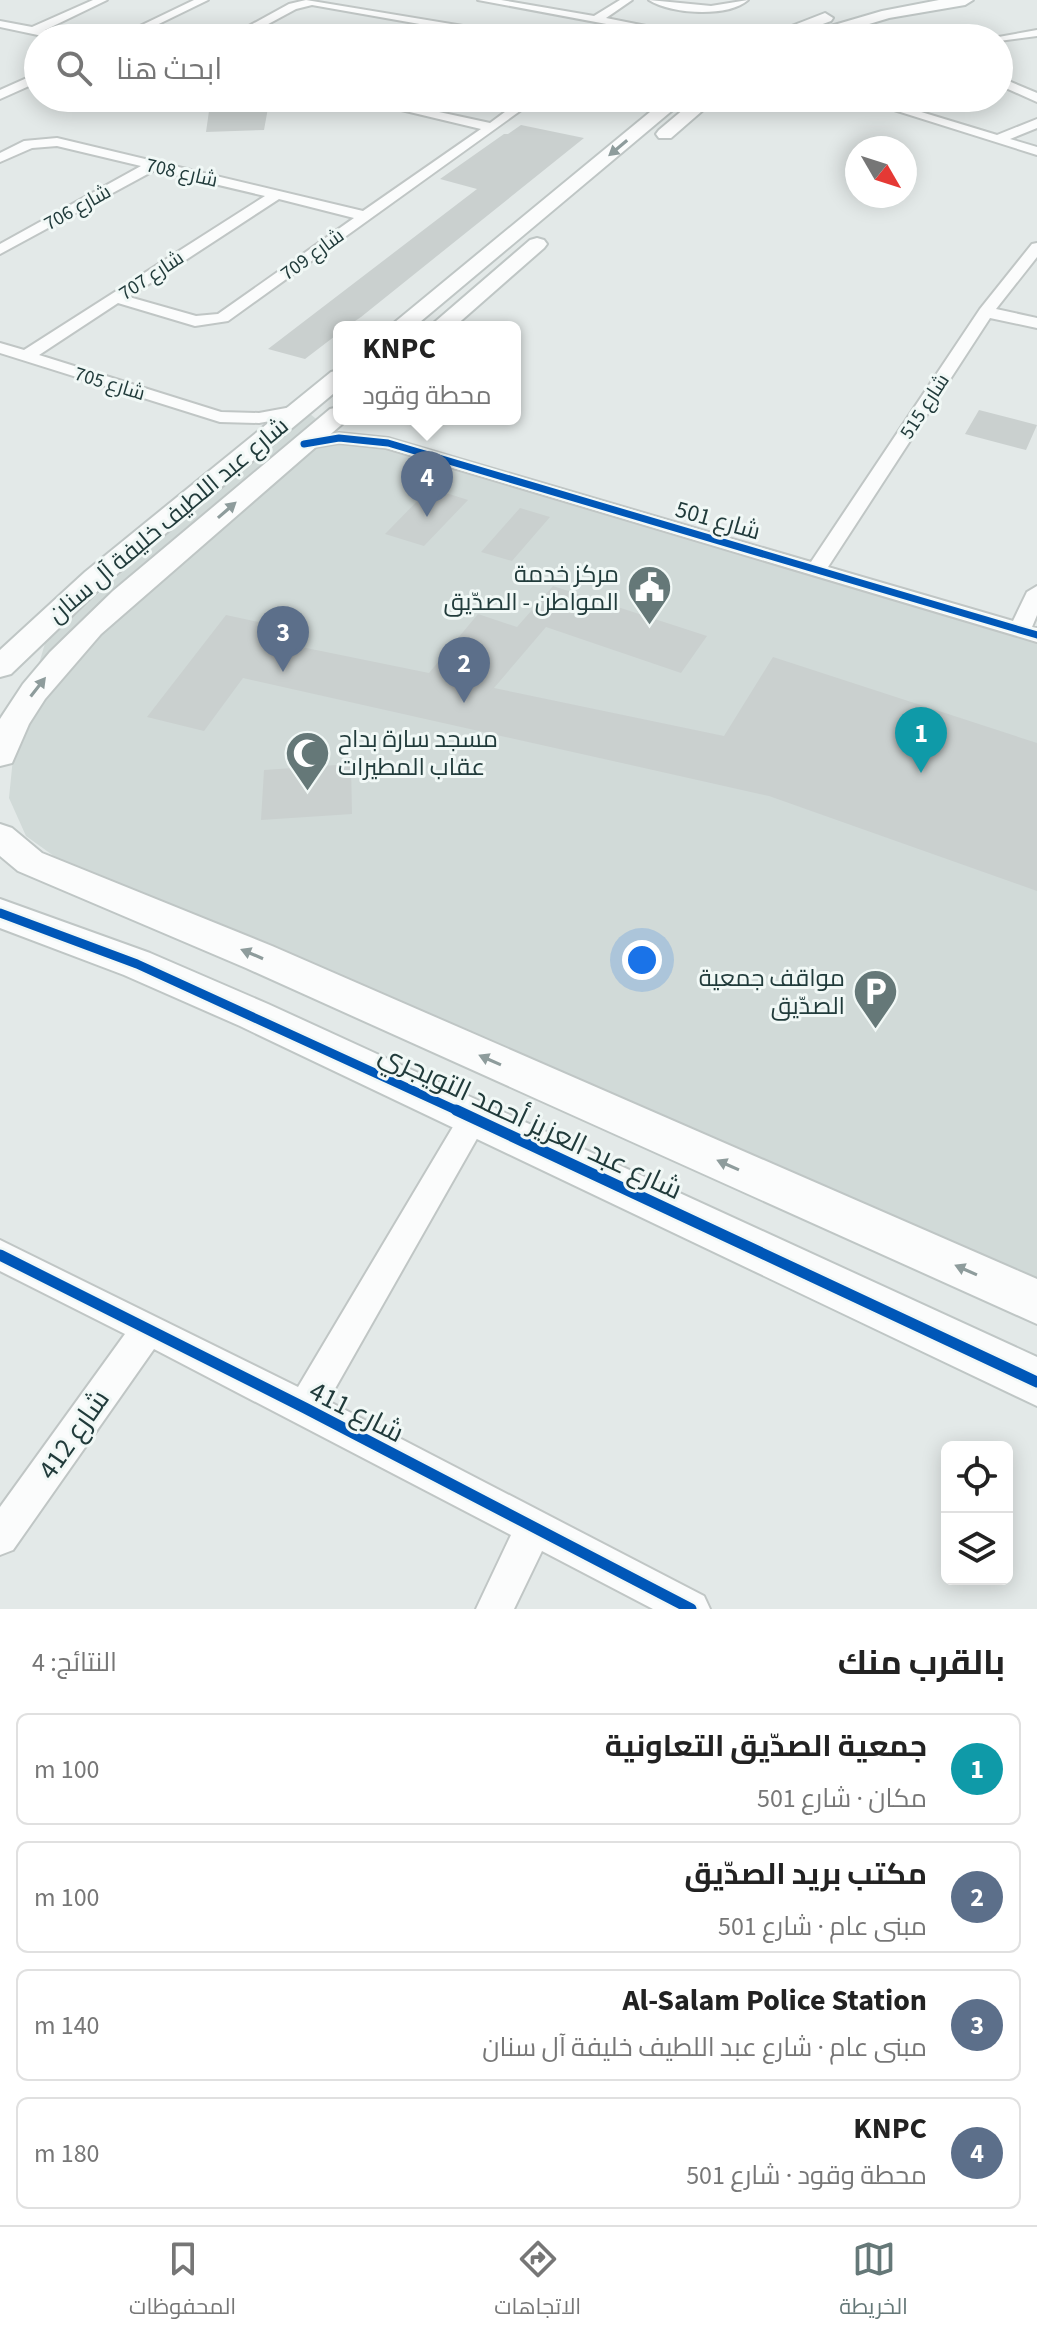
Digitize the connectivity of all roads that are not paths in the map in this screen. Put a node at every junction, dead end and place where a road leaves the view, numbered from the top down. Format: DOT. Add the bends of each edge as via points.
graph roads {
  1 [pos="102,0"];
  2 [pos="203,0"];
  3 [pos="483,0"];
  4 [pos="627,0"];
  5 [pos="654,0"];
  6 [pos="743,0"];
  7 [pos="899,0"];
  8 [pos="965,0"];
  9 [pos="512,2"];
  10 [pos="409,8"];
  11 [pos="396,16"];
  12 [pos="596,20"];
  13 [pos="0,24"];
  14 [pos="49,24"];
  15 [pos="151,24"];
  16 [pos="262,24"];
  17 [pos="437,24"];
  18 [pos="619,24"];
  19 [pos="809,24"];
  20 [pos="850,24"];
  21 [pos="24,29"];
  22 [pos="1037,33"];
  23 [pos="1013,36"];
  24 [pos="24,84"];
  25 [pos="1013,87"];
  26 [pos="0,95"];
  27 [pos="1037,98"];
  28 [pos="435,112"];
  29 [pos="513,112"];
  30 [pos="661,112"];
  31 [pos="692,112"];
  32 [pos="908,112"];
  33 [pos="1037,123"];
  34 [pos="492,127"];
  35 [pos="998,139"];
  36 [pos="646,151"];
  37 [pos="1037,151"];
  38 [pos="0,158"];
  39 [pos="153,165"];
  40 [pos="567,191"];
  41 [pos="276,195"];
  42 [pos="365,216"];
  43 [pos="554,229"];
  44 [pos="1037,247"];
  45 [pos="0,250"];
  46 [pos="493,251"];
  47 [pos="526,253"];
  48 [pos="117,298"];
  49 [pos="986,312"];
  50 [pos="407,321"];
  51 [pos="447,321"];
  52 [pos="1037,323"];
  53 [pos="0,348"];
  54 [pos="26,356"];
  55 [pos="333,382"];
  56 [pos="297,411"];
  57 [pos="220,417"];
  58 [pos="333,419"];
  59 [pos="361,425"];
  60 [pos="388,443"];
  61 [pos="304,444"];
  62 [pos="247,452"];
  63 [pos="816,570"];
  64 [pos="1037,592"];
  65 [pos="1029,633"];
  66 [pos="0,667"];
  67 [pos="0,755"];
  68 [pos="0,837"];
  69 [pos="0,913"];
  70 [pos="473,1119"];
  71 [pos="0,1255"];
  72 [pos="1037,1302"];
  73 [pos="147,1331"];
  74 [pos="1037,1382"];
  75 [pos="305,1408"];
  76 [pos="534,1527"];
  77 [pos="0,1537"];
  78 [pos="495,1609"];
  79 [pos="691,1609"];
  1 -- 14 [label="street"];
  2 -- 15 [label="street"];
  3 -- 9 [label="street"];
  4 -- 12 [label="street"];
  5 -- 6 [label="street" via="717,9"];
  7 -- 19 [label="street"];
  8 -- 20 [label="street"];
  9 -- 12 [label="street"];
  10 -- 11 [label="street"];
  11 -- 16 [label="street" via="306,3"];
  11 -- 17 [label="street"];
  12 -- 18 [label="street"];
  13 -- 21 [label="street"];
  22 -- 23 [label="street"];
  24 -- 26 [label="street"];
  25 -- 27 [label="street"];
  28 -- 34 [label="street"];
  29 -- 34 [label="street, شارع 709"];
  30 -- 40 [label="street, one-way"];
  31 -- 36 [label="street"];
  32 -- 35 [label="street"];
  33 -- 35 [label="street"];
  34 -- 42 [label="street, شارع 709"];
  35 -- 37 [label="street"];
  38 -- 39 [label="street, شارع 708" via="29,144 52,142"];
  39 -- 41 [label="street, شارع 708"];
  39 -- 45 [label="street, شارع 706"];
  40 -- 46 [label="street"];
  40 -- 47 [label="street" via="557,207 519,239"];
  41 -- 42 [label="street, شارع 708"];
  41 -- 48 [label="street, شارع 707"];
  42 -- 48 [label="street, شارع 709" via="216,320 195,321"];
  43 -- 47 [label="street"];
  44 -- 49 [label="street, شارع 515"];
  46 -- 47 [label="street"];
  46 -- 50 [label="street"];
  47 -- 51 [label="street"];
  48 -- 54 [label="street, شارع 707"];
  49 -- 52 [label="street"];
  49 -- 63 [label="street, شارع 515"];
  53 -- 54 [label="street, شارع 705"];
  54 -- 57 [label="street, شارع 705"];
  55 -- 56 [label="street, شارع عبد اللطيف خليفة آل سنان"];
  56 -- 57 [label="street, شارع 705" via="259,418"];
  56 -- 62 [label="street, شارع عبد اللطيف خليفة آل سنان"];
  57 -- 62 [label="street" via="239,432"];
  58 -- 61 [label="street, شارع عبد اللطيف خليفة آل سنان"];
  59 -- 60 [label="street, شارع 501"];
  60 -- 61 [label="street, شارع 501" via="339,438"];
  60 -- 63 [label="street, شارع 501"];
  67 -- 61 [label="street, شارع عبد اللطيف خليفة آل سنان, one-way" via="17,717 65,657 171,555"];
  62 -- 66 [label="street, شارع عبد اللطيف خليفة آل سنان" via="95,578"];
  63 -- 65 [label="street, شارع 501"];
  64 -- 65 [label="street"];
  72 -- 68 [label="street, شارع عبد العزيز أحمد التويجري, one-way" via="259,957 30,862"];
  69 -- 70 [label="street, شارع عبد العزيز أحمد التويجري" via="166,976"];
  70 -- 74 [label="street, شارع عبد العزيز أحمد التويجري"];
  70 -- 75 [label="street, شارع 411"];
  71 -- 73 [label="street, شارع 411"];
  73 -- 75 [label="street, شارع 411"];
  73 -- 77 [label="street, شارع 412"];
  75 -- 76 [label="street, شارع 411"];
  76 -- 78 [label="street"];
  76 -- 79 [label="street, شارع 411"];
}
